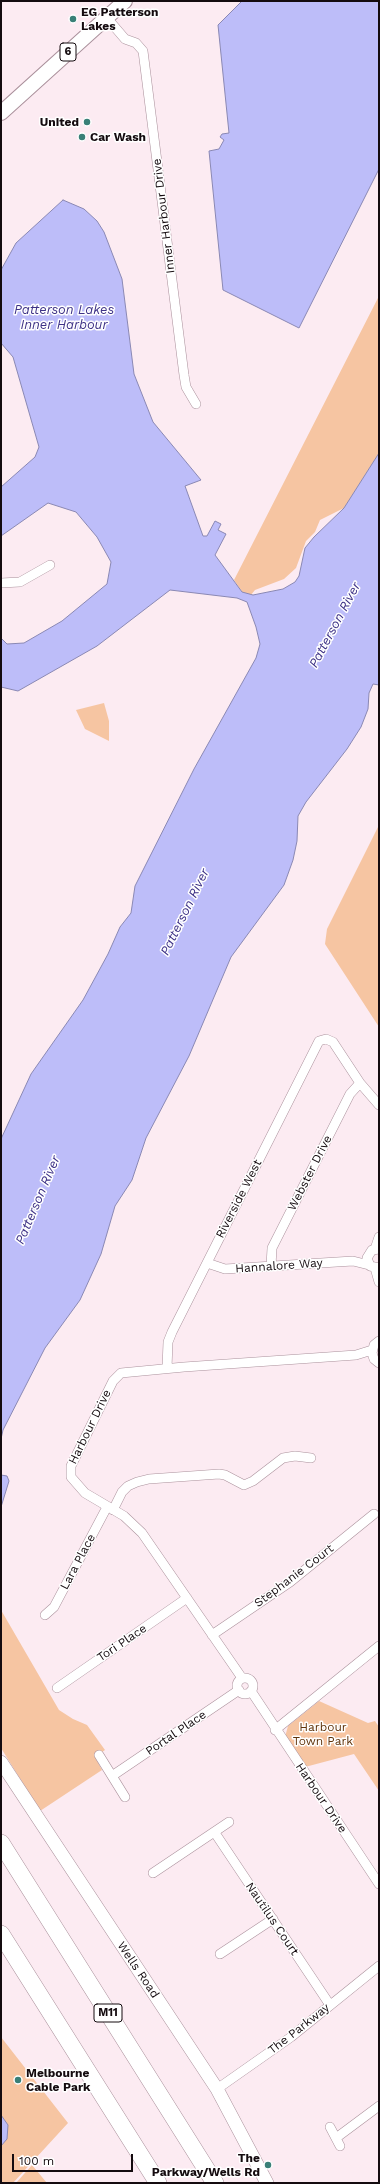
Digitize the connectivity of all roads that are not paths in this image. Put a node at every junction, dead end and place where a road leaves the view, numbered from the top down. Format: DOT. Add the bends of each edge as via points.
graph roads {
  1 [pos="125,1"];
  2 [pos="107,18"];
  3 [pos="1,113"];
  4 [pos="196,404"];
  5 [pos="50,565"];
  6 [pos="1,583"];
  7 [pos="360,1083"];
  8 [pos="379,1105"];
  9 [pos="379,1237"];
  10 [pos="374,1251"];
  11 [pos="353,1261"];
  12 [pos="207,1263"];
  13 [pos="272,1266"];
  14 [pos="374,1267"];
  15 [pos="379,1282"];
  16 [pos="379,1340"];
  17 [pos="372,1350"];
  18 [pos="356,1355"];
  19 [pos="377,1361"];
  20 [pos="167,1368"];
  21 [pos="311,1458"];
  22 [pos="110,1508"];
  23 [pos="374,1514"];
  24 [pos="187,1598"];
  25 [pos="45,1615"];
  26 [pos="212,1635"];
  27 [pos="379,1646"];
  28 [pos="242,1678"];
  29 [pos="57,1688"];
  30 [pos="239,1690"];
  31 [pos="251,1691"];
  32 [pos="276,1730"];
  33 [pos="99,1755"];
  34 [pos="1,1762"];
  35 [pos="112,1776"];
  36 [pos="125,1797"];
  37 [pos="229,1822"];
  38 [pos="215,1833"];
  39 [pos="1,1843"];
  40 [pos="153,1873"];
  41 [pos="379,1884"];
  42 [pos="273,1919"];
  43 [pos="1,1934"];
  44 [pos="220,1954"];
  45 [pos="379,1966"];
  46 [pos="330,2005"];
  47 [pos="217,2089"];
  48 [pos="379,2106"];
  49 [pos="330,2127"];
  50 [pos="158,2183"];
  51 [pos="215,2183"];
  52 [pos="267,2183"];
  1 -- 2 [label="main road, 6"];
  2 -- 3 [label="main road, 6"];
  2 -- 4 [label="street, Inner Harbour Drive" via="125,39 136,43 144,51 184,375 186,387"];
  5 -- 6 [label="street" via="20,582"];
  7 -- 8 [label="street"];
  7 -- 12 [label="street, Riverside West" via="333,1042 326,1039 319,1041"];
  7 -- 13 [label="street, Webster Drive" via="350,1094 272,1248"];
  9 -- 10 [label="street"];
  10 -- 11 [label="street, Hannalore Way"];
  10 -- 14 [label="street"];
  11 -- 13 [label="street, Hannalore Way"];
  11 -- 14 [label="street, Hannalore Way"];
  12 -- 13 [label="street, Hannalore Way" via="225,1269"];
  12 -- 20 [label="street, Riverside West" via="170,1336"];
  14 -- 15 [label="street"];
  16 -- 17 [label="street"];
  17 -- 18 [label="street, Harbour Drive"];
  17 -- 19 [label="street"];
  18 -- 19 [label="street, Harbour Drive"];
  18 -- 20 [label="street, Harbour Drive"];
  20 -- 22 [label="street, Harbour Drive" via="116,1376 71,1466 71,1476 79,1487 88,1496"];
  21 -- 22 [label="street, Lara Place" via="283,1458 253,1482 244,1485 218,1474 149,1479 128,1486"];
  22 -- 24 [label="street, Harbour Drive" via="142,1533"];
  22 -- 25 [label="street, Lara Place" via="54,1607"];
  23 -- 26 [label="street, Stephanie Court" via="290,1582"];
  24 -- 26 [label="street, Harbour Drive"];
  24 -- 29 [label="street, Tori Place"];
  26 -- 28 [label="street, Harbour Drive"];
  27 -- 32 [label="street"];
  28 -- 30 [label="street" via="238,1684"];
  28 -- 31 [label="street" via="252,1681"];
  30 -- 31 [label="street" via="244,1693"];
  30 -- 35 [label="street, Portal Place"];
  31 -- 32 [label="street, Harbour Drive"];
  32 -- 41 [label="street, Harbour Drive"];
  33 -- 35 [label="street"];
  34 -- 47 [label="main road, Wells Road"];
  35 -- 36 [label="street"];
  37 -- 38 [label="street"];
  38 -- 40 [label="street"];
  38 -- 42 [label="street, Nautilus Court"];
  39 -- 51 [label="highway, M11"];
  42 -- 44 [label="street"];
  42 -- 46 [label="street, Nautilus Court"];
  43 -- 50 [label="highway"];
  45 -- 46 [label="street, The Parkway"];
  46 -- 47 [label="street, The Parkway" via="291,2037"];
  47 -- 52 [label="main road, Wells Road"];
  48 -- 49 [label="street" via="338,2142"];
}
